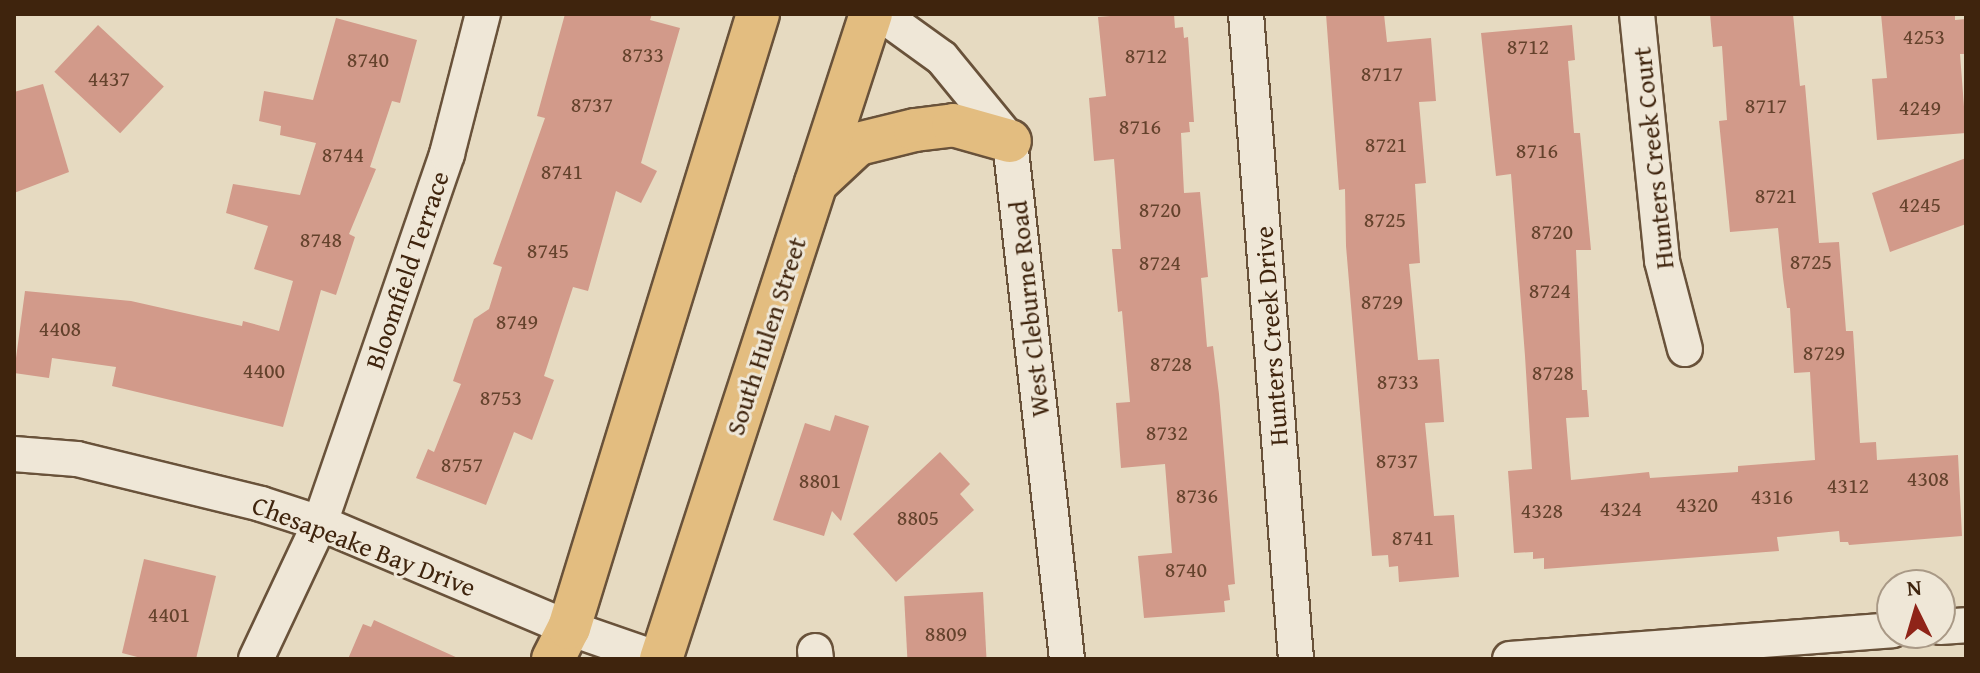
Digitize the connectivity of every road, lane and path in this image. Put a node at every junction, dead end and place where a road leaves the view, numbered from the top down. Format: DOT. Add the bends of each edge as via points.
graph roads {
  1 [pos="483,14"];
  2 [pos="758,14"];
  3 [pos="871,14"];
  4 [pos="881,14"];
  5 [pos="1246,14"];
  6 [pos="1637,14"];
  7 [pos="1010,141"];
  8 [pos="816,184"];
  9 [pos="1685,349"];
  10 [pos="14,454"];
  11 [pos="320,523"];
  12 [pos="1876,631"];
  13 [pos="561,643"];
  14 [pos="256,659"];
  15 [pos="660,659"];
  16 [pos="1067,659"];
  17 [pos="1296,659"];
  18 [pos="1510,659"];
  1 -- 11 [label="street, Bloomfield Terrace" via="447,154"];
  2 -- 13 [label="main road"];
  3 -- 8 [label="main road, South Hulen Street"];
  4 -- 7 [label="street" via="942,58"];
  5 -- 17 [label="street, Hunters Creek Drive"];
  6 -- 9 [label="street, Hunters Creek Court" via="1662,261"];
  7 -- 8 [label="main road" via="953,125 915,130 858,144"];
  7 -- 16 [label="street, West Cleburne Road"];
  8 -- 15 [label="main road, South Hulen Street"];
  10 -- 11 [label="street, Chesapeake Bay Drive" via="77,459"];
  11 -- 13 [label="street, Chesapeake Bay Drive"];
  11 -- 14 [label="street, Bloomfield Terrace"];
  12 -- 18 [label="street"];
  13 -- 15 [label="street, Chesapeake Bay Drive"];
}
